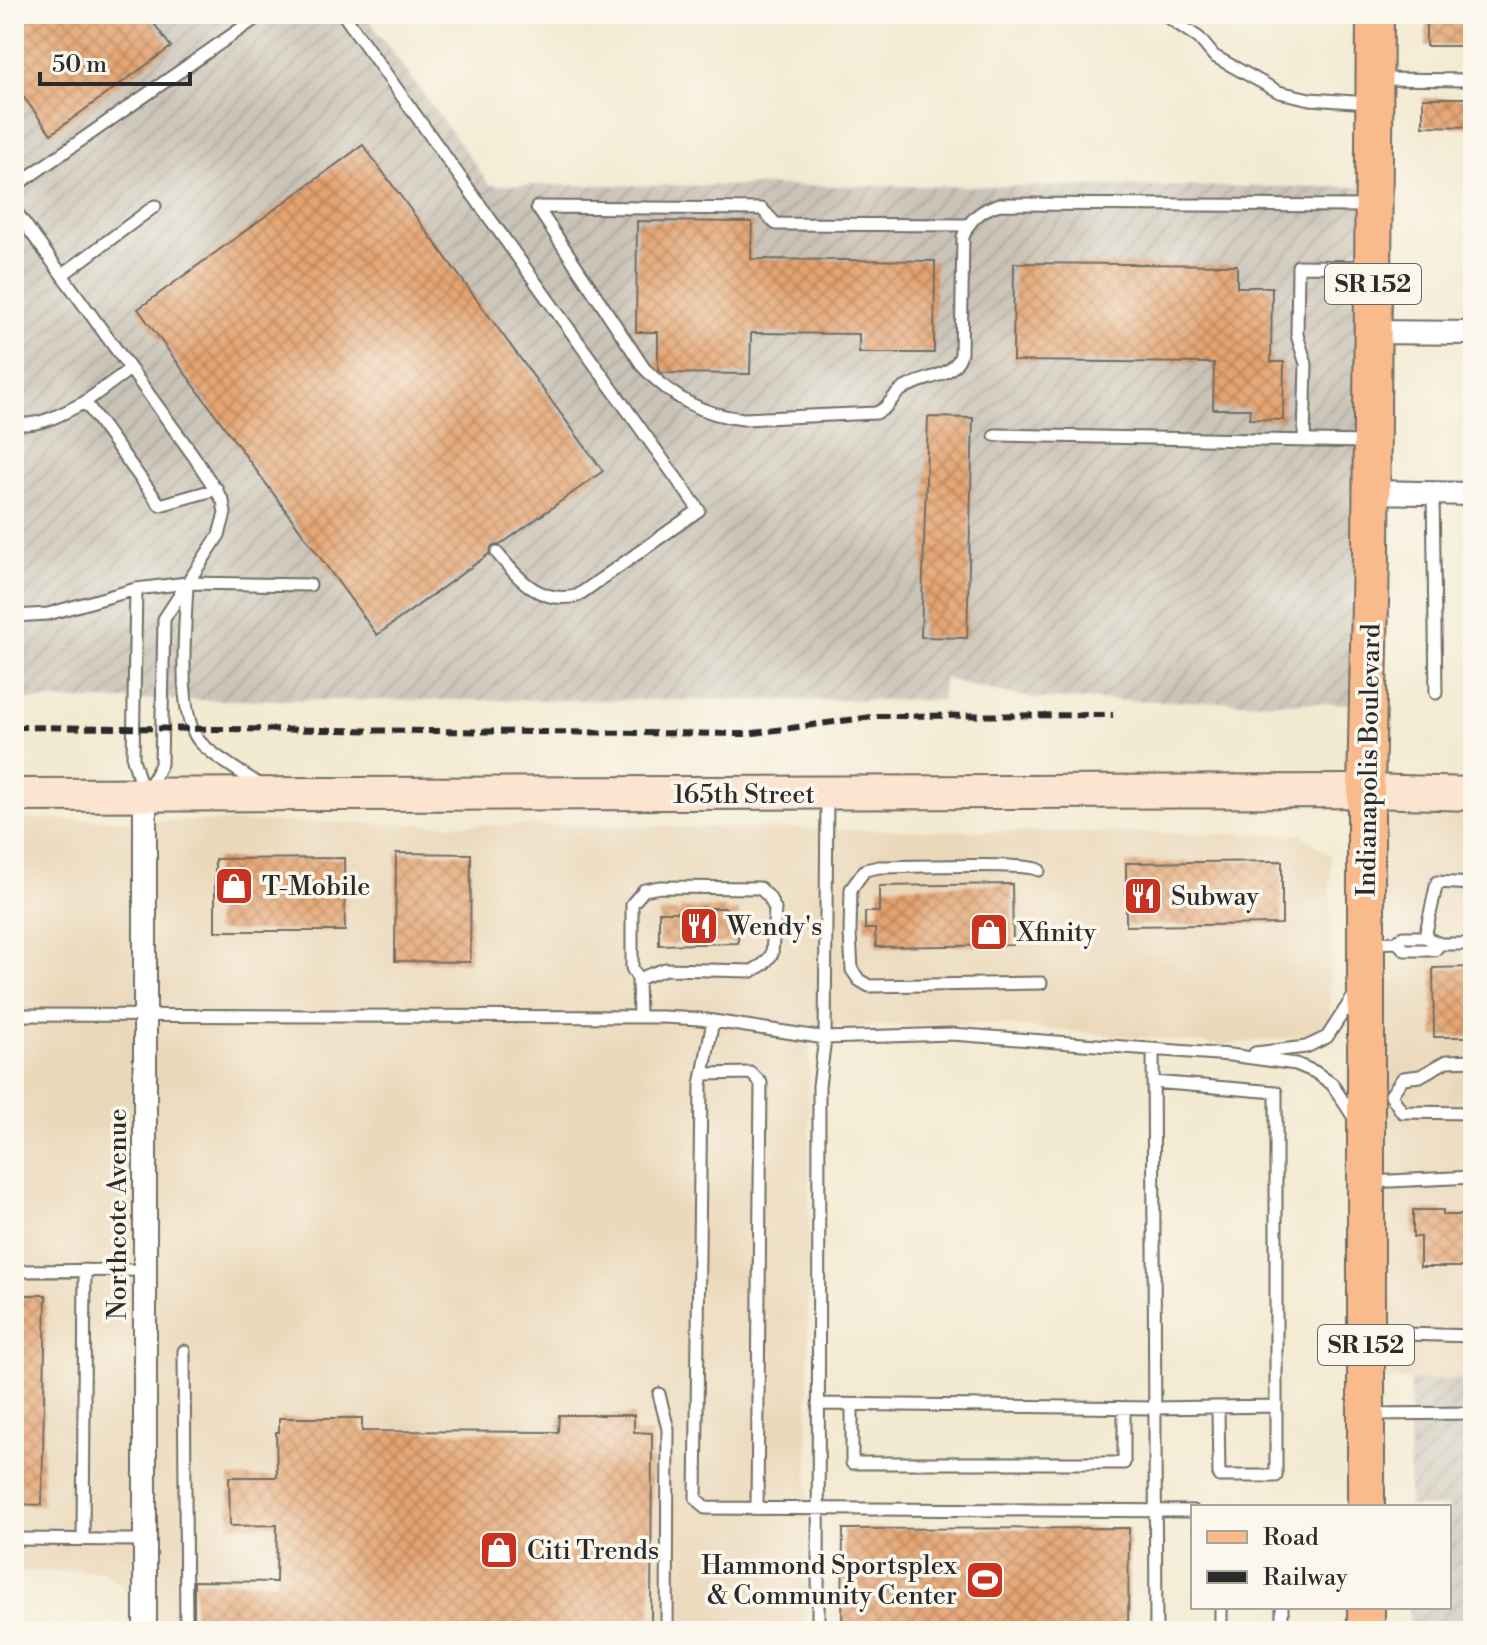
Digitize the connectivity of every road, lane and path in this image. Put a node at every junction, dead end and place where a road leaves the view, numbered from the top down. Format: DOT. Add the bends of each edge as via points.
graph roads {
  1 [pos="262,14"];
  2 [pos="343,14"];
  3 [pos="1163,14"];
  4 [pos="1375,14"];
  5 [pos="1473,80"];
  6 [pos="1374,91"];
  7 [pos="14,187"];
  8 [pos="155,206"];
  9 [pos="1373,206"];
  10 [pos="14,209"];
  11 [pos="967,225"];
  12 [pos="1373,267"];
  13 [pos="62,275"];
  14 [pos="1372,332"];
  15 [pos="1473,333"];
  16 [pos="130,369"];
  17 [pos="85,402"];
  18 [pos="14,423"];
  19 [pos="995,435"];
  20 [pos="1304,441"];
  21 [pos="1372,442"];
  22 [pos="217,489"];
  23 [pos="1371,492"];
  24 [pos="1433,493"];
  25 [pos="1473,494"];
  26 [pos="497,553"];
  27 [pos="187,583"];
  28 [pos="310,585"];
  29 [pos="136,589"];
  30 [pos="14,616"];
  31 [pos="1436,693"];
  32 [pos="1366,791"];
  33 [pos="827,794"];
  34 [pos="1473,794"];
  35 [pos="14,795"];
  36 [pos="276,796"];
  37 [pos="145,797"];
  38 [pos="1039,870"];
  39 [pos="1473,884"];
  40 [pos="1425,937"];
  41 [pos="1440,944"];
  42 [pos="1473,944"];
  43 [pos="1376,954"];
  44 [pos="638,979"];
  45 [pos="1041,983"];
  46 [pos="14,1015"];
  47 [pos="145,1015"];
  48 [pos="639,1017"];
  49 [pos="713,1021"];
  50 [pos="825,1038"];
  51 [pos="1153,1049"];
  52 [pos="1230,1055"];
  53 [pos="1473,1060"];
  54 [pos="703,1074"];
  55 [pos="1153,1082"];
  56 [pos="1379,1095"];
  57 [pos="1473,1113"];
  58 [pos="1367,1145"];
  59 [pos="1473,1177"];
  60 [pos="1367,1182"];
  61 [pos="85,1270"];
  62 [pos="145,1270"];
  63 [pos="14,1271"];
  64 [pos="1367,1333"];
  65 [pos="1473,1336"];
  66 [pos="184,1351"];
  67 [pos="659,1394"];
  68 [pos="818,1404"];
  69 [pos="852,1405"];
  70 [pos="1276,1406"];
  71 [pos="1218,1407"];
  72 [pos="1124,1408"];
  73 [pos="1154,1408"];
  74 [pos="1473,1413"];
  75 [pos="1366,1414"];
  76 [pos="1366,1505"];
  77 [pos="757,1508"];
  78 [pos="820,1508"];
  79 [pos="1154,1511"];
  80 [pos="1191,1511"];
  81 [pos="14,1539"];
  82 [pos="83,1540"];
  83 [pos="145,1540"];
  84 [pos="1221,1609"];
  85 [pos="1282,1609"];
  86 [pos="1366,1609"];
  87 [pos="145,1631"];
  88 [pos="186,1631"];
  89 [pos="667,1631"];
  90 [pos="818,1631"];
  91 [pos="1156,1631"];
  92 [pos="1221,1631"];
  93 [pos="1282,1631"];
  94 [pos="1366,1631"];
  1 -- 7 [label="lane"];
  2 -- 26 [label="lane" via="699,510 577,596 563,599 534,591"];
  3 -- 6 [label="lane" via="1199,38 1214,56 1279,92 1310,99"];
  4 -- 6 [label="main road, Indianapolis Boulevard / SR 152"];
  5 -- 6 [label="lane"];
  6 -- 9 [label="main road, Indianapolis Boulevard / SR 152"];
  8 -- 13 [label="lane"];
  9 -- 11 [label="lane" via="1000,204"];
  9 -- 12 [label="main road, Indianapolis Boulevard / SR 152"];
  10 -- 13 [label="lane"];
  11 -- 11 [label="lane" via="958,363 901,390 876,413 743,419 687,403 644,368 537,207 762,209 776,224"];
  12 -- 14 [label="main road, Indianapolis Boulevard / SR 152"];
  12 -- 20 [label="lane" via="1298,266 1297,335 1306,364"];
  13 -- 16 [label="lane"];
  14 -- 15 [label="street"];
  14 -- 21 [label="main road, Indianapolis Boulevard / SR 152"];
  16 -- 17 [label="lane"];
  16 -- 22 [label="lane"];
  17 -- 18 [label="lane" via="39,423"];
  17 -- 22 [label="lane" via="160,505"];
  19 -- 20 [label="lane"];
  20 -- 21 [label="lane"];
  21 -- 23 [label="main road, Indianapolis Boulevard / SR 152"];
  22 -- 27 [label="lane" via="224,525"];
  23 -- 24 [label="street"];
  23 -- 32 [label="main road, Indianapolis Boulevard / SR 152"];
  24 -- 25 [label="street"];
  24 -- 31 [label="lane"];
  27 -- 28 [label="lane"];
  27 -- 29 [label="lane"];
  27 -- 36 [label="lane" via="185,697 192,729 201,743"];
  27 -- 37 [label="lane" via="164,619 161,764"];
  29 -- 30 [label="lane" via="48,614"];
  29 -- 37 [label="lane" via="133,759"];
  32 -- 33 [label="main road, 165th Street"];
  32 -- 34 [label="main road, 165th Street"];
  32 -- 43 [label="main road, Indianapolis Boulevard / SR 152"];
  33 -- 36 [label="main road, 165th Street"];
  33 -- 50 [label="lane"];
  35 -- 37 [label="main road, 165th Street"];
  36 -- 37 [label="main road, 165th Street"];
  37 -- 47 [label="street, Northcote Avenue"];
  38 -- 45 [label="lane" via="865,870 851,889 852,970 869,986"];
  39 -- 40 [label="lane" via="1437,882"];
  40 -- 41 [label="lane"];
  40 -- 43 [label="lane" via="1403,937"];
  41 -- 42 [label="lane"];
  41 -- 43 [label="lane" via="1435,950"];
  43 -- 52 [label="lane" via="1327,1037 1306,1047"];
  43 -- 56 [label="main road, Indianapolis Boulevard / SR 152"];
  44 -- 44 [label="lane" via="665,969 752,971 764,964 772,954 775,909 769,897 760,888 644,890 632,904 632,968"];
  44 -- 48 [label="lane"];
  46 -- 47 [label="lane"];
  47 -- 48 [label="lane"];
  47 -- 62 [label="street, Northcote Avenue"];
  48 -- 49 [label="lane"];
  49 -- 50 [label="lane"];
  49 -- 54 [label="lane"];
  50 -- 51 [label="lane" via="952,1034"];
  50 -- 68 [label="lane" via="819,1086"];
  51 -- 52 [label="lane"];
  51 -- 55 [label="lane"];
  52 -- 58 [label="lane" via="1296,1064 1315,1072 1332,1084"];
  53 -- 56 [label="lane" via="1447,1061 1420,1076 1403,1078"];
  54 -- 77 [label="lane" via="751,1073 761,1083"];
  54 -- 77 [label="lane" via="696,1498 705,1508"];
  55 -- 70 [label="lane" via="1276,1092"];
  55 -- 73 [label="lane"];
  56 -- 57 [label="lane" via="1402,1112"];
  56 -- 58 [label="main road, Indianapolis Boulevard / SR 152"];
  58 -- 60 [label="main road, Indianapolis Boulevard / SR 152"];
  59 -- 60 [label="lane"];
  60 -- 64 [label="main road, Indianapolis Boulevard / SR 152"];
  61 -- 62 [label="lane"];
  61 -- 63 [label="lane"];
  61 -- 82 [label="lane"];
  62 -- 83 [label="street, Northcote Avenue"];
  64 -- 65 [label="lane"];
  64 -- 75 [label="main road, Indianapolis Boulevard / SR 152"];
  66 -- 88 [label="lane"];
  67 -- 89 [label="lane" via="668,1429"];
  68 -- 69 [label="lane"];
  68 -- 78 [label="lane"];
  69 -- 72 [label="lane"];
  69 -- 72 [label="lane" via="852,1463 1124,1463"];
  70 -- 71 [label="lane"];
  70 -- 71 [label="lane" via="1276,1476 1219,1476"];
  71 -- 73 [label="lane"];
  72 -- 73 [label="lane"];
  73 -- 79 [label="lane"];
  74 -- 75 [label="lane"];
  75 -- 76 [label="main road, Indianapolis Boulevard / SR 152"];
  77 -- 78 [label="lane"];
  78 -- 79 [label="lane"];
  78 -- 90 [label="lane"];
  79 -- 80 [label="lane"];
  79 -- 91 [label="lane"];
  81 -- 82 [label="lane"];
  82 -- 83 [label="lane"];
  83 -- 87 [label="street, Northcote Avenue"];
  84 -- 92 [label="lane"];
  85 -- 93 [label="lane"];
  86 -- 94 [label="main road"];
}
